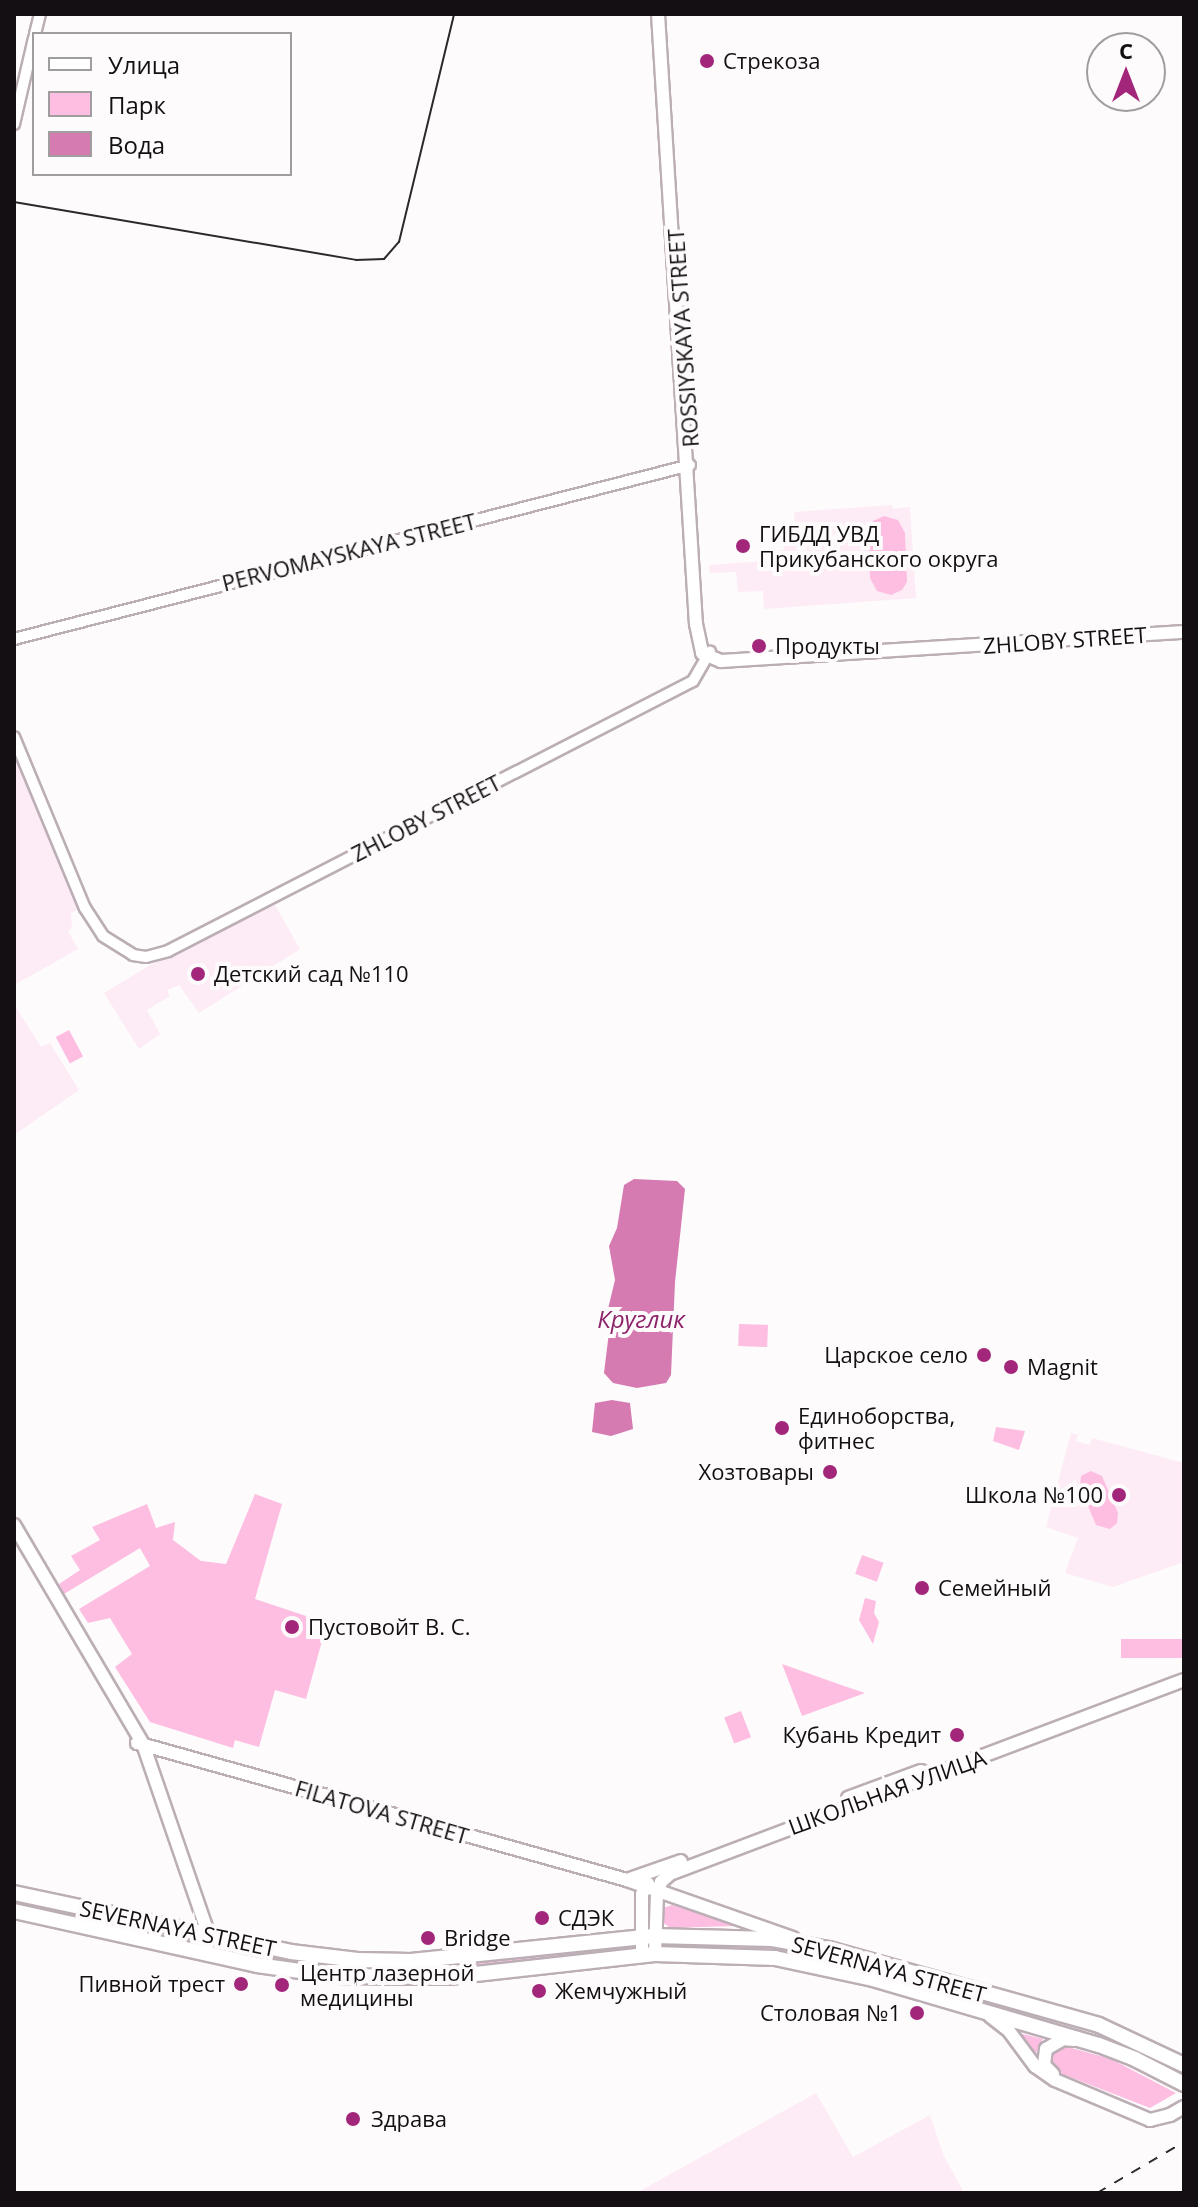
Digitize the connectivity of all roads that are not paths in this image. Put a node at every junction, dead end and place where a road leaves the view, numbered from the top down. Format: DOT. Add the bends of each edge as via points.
graph roads {
  1 [pos="660,14"];
  2 [pos="32,45"];
  3 [pos="14,124"];
  4 [pos="689,468"];
  5 [pos="1184,630"];
  6 [pos="14,639"];
  7 [pos="713,655"];
  8 [pos="14,737"];
  9 [pos="14,1525"];
  10 [pos="14,1534"];
  11 [pos="1184,1673"];
  12 [pos="1184,1680"];
  13 [pos="142,1747"];
  14 [pos="163,1755"];
  15 [pos="152,1764"];
  16 [pos="827,1810"];
  17 [pos="660,1869"];
  18 [pos="627,1880"];
  19 [pos="643,1891"];
  20 [pos="14,1893"];
  21 [pos="657,1897"];
  22 [pos="14,1911"];
  23 [pos="197,1912"];
  24 [pos="172,1928"];
  25 [pos="205,1935"];
  26 [pos="647,1936"];
  27 [pos="829,1949"];
  28 [pos="202,1953"];
  29 [pos="648,1955"];
  30 [pos="980,2011"];
  31 [pos="1085,2041"];
  32 [pos="1184,2065"];
  33 [pos="1184,2084"];
  34 [pos="1184,2098"];
  35 [pos="1184,2107"];
  1 -- 4 [label="main road, ROSSIYSKAYA STREET"];
  2 -- 3 [label="street"];
  4 -- 6 [label="street, PERVOMAYSKAYA STREET"];
  4 -- 7 [label="main road, ROSSIYSKAYA STREET" via="698,641"];
  5 -- 7 [label="main road, ZHLOBY STREET"];
  5 -- 7 [label="main road, ZHLOBY STREET" via="854,654 721,661"];
  7 -- 8 [label="street, ZHLOBY STREET" via="693,681 168,951 146,957 103,936 85,908"];
  9 -- 13 [label="main road"];
  10 -- 13 [label="main road"];
  11 -- 16 [label="main road"];
  12 -- 16 [label="main road, ШКОЛЬНАЯ УЛИЦА"];
  13 -- 14 [label="main road"];
  13 -- 15 [label="main road"];
  13 -- 18 [label="main road, FILATOVA STREET"];
  13 -- 23 [label="main road"];
  14 -- 15 [label="main road"];
  14 -- 19 [label="main road"];
  15 -- 25 [label="main road"];
  16 -- 17 [label="main road"];
  16 -- 21 [label="main road, ШКОЛЬНАЯ УЛИЦА" via="670,1874"];
  17 -- 18 [label="main road"];
  17 -- 19 [label="main road"];
  18 -- 19 [label="main road, FILATOVA STREET"];
  19 -- 21 [label="main road"];
  19 -- 26 [label="main road"];
  20 -- 24 [label="main road, SEVERNAYA STREET"];
  21 -- 26 [label="main road"];
  21 -- 27 [label="main road"];
  22 -- 28 [label="main road, SEVERNAYA STREET"];
  23 -- 24 [label="main road" via="183,1927"];
  23 -- 25 [label="main road"];
  24 -- 25 [label="main road, SEVERNAYA STREET"];
  25 -- 26 [label="main road, SEVERNAYA STREET" via="291,1952 411,1961"];
  25 -- 28 [label="main road"];
  26 -- 27 [label="main road, SEVERNAYA STREET" via="725,1935"];
  26 -- 29 [label="main road"];
  27 -- 32 [label="main road, SEVERNAYA STREET" via="1099,2025"];
  28 -- 29 [label="main road, SEVERNAYA STREET" via="293,1972 379,1979 449,1977"];
  29 -- 30 [label="main road, SEVERNAYA STREET" via="775,1958 873,1979"];
  30 -- 31 [label="main road, SEVERNAYA STREET"];
  30 -- 35 [label="main road" via="1009,2031 1035,2066 1055,2080 1150,2120"];
  31 -- 33 [label="main road, SEVERNAYA STREET"];
  31 -- 34 [label="main road" via="1052,2043 1042,2057 1044,2065 1077,2086 1144,2113 1161,2111"];
}
